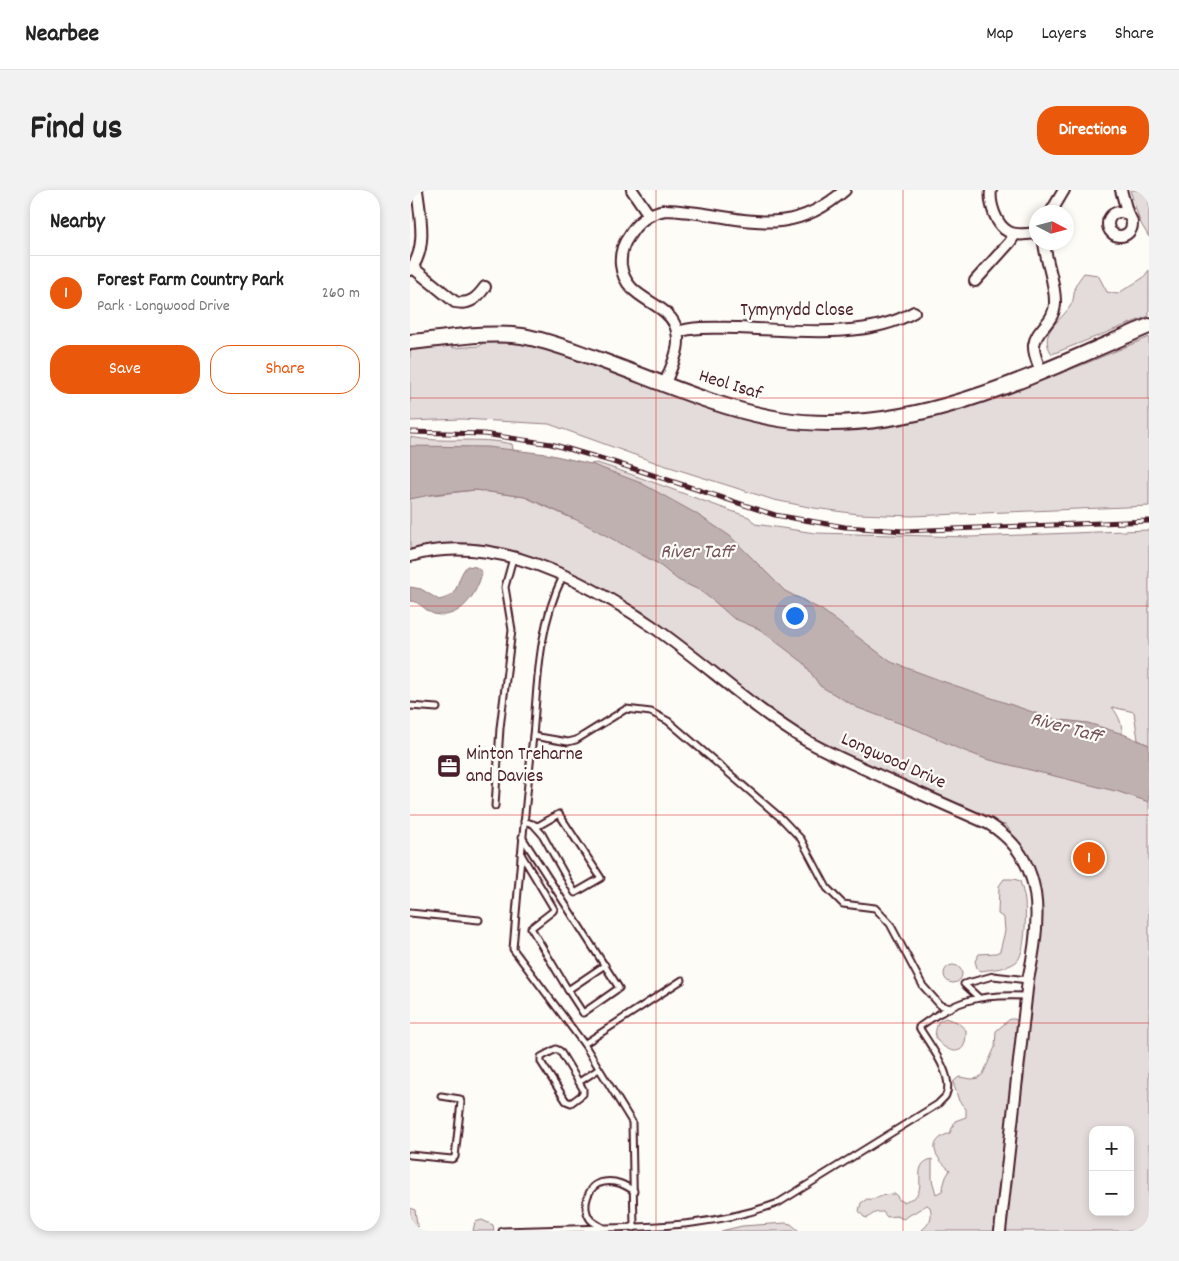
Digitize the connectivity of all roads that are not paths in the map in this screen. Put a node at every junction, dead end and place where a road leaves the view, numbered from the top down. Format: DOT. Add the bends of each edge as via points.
graph roads {
  1 [pos="417,190"];
  2 [pos="632,190"];
  3 [pos="845,190"];
  4 [pos="991,190"];
  5 [pos="1064,190"];
  6 [pos="1121,190"];
  7 [pos="1055,205"];
  8 [pos="649,215"];
  9 [pos="1128,215"];
  10 [pos="1015,234"];
  11 [pos="1029,234"];
  12 [pos="1046,250"];
  13 [pos="411,268"];
  14 [pos="975,281"];
  15 [pos="485,287"];
  16 [pos="914,312"];
  17 [pos="1149,326"];
  18 [pos="677,332"];
  19 [pos="410,342"];
  20 [pos="1041,371"];
  21 [pos="665,384"];
  22 [pos="410,556"];
  23 [pos="514,557"];
  24 [pos="563,576"];
  25 [pos="410,706"];
  26 [pos="437,708"];
  27 [pos="533,736"];
  28 [pos="495,806"];
  29 [pos="524,821"];
  30 [pos="533,824"];
  31 [pos="522,836"];
  32 [pos="521,854"];
  33 [pos="410,913"];
  34 [pos="480,920"];
  35 [pos="605,966"];
  36 [pos="682,980"];
  37 [pos="1028,980"];
  38 [pos="568,990"];
  39 [pos="1026,996"];
  40 [pos="978,997"];
  41 [pos="950,1008"];
  42 [pos="584,1044"];
  43 [pos="599,1069"];
  44 [pos="579,1082"];
  45 [pos="441,1096"];
  46 [pos="410,1155"];
  47 [pos="634,1190"];
  48 [pos="603,1228"];
  49 [pos="634,1228"];
  50 [pos="502,1231"];
  51 [pos="1000,1231"];
  1 -- 13 [label="street" via="421,246"];
  2 -- 8 [label="street"];
  3 -- 8 [label="street" via="814,212 779,222 765,223 671,210"];
  4 -- 10 [label="street" via="998,222"];
  5 -- 7 [label="street"];
  6 -- 9 [label="street"];
  8 -- 18 [label="street" via="628,237 620,259 622,270 637,294 671,318"];
  10 -- 11 [label="street"];
  10 -- 14 [label="street"];
  12 -- 20 [label="street" via="1055,304 1052,317 1034,344"];
  13 -- 15 [label="street" via="455,302 469,302 478,297"];
  16 -- 18 [label="street, Tymynydd Close" via="886,324 841,332 706,327"];
  17 -- 20 [label="main road, Heol Isaf"];
  18 -- 21 [label="street" via="678,347"];
  19 -- 21 [label="main road, Heol Isaf" via="502,335 524,337 566,348"];
  20 -- 21 [label="main road, Heol Isaf" via="951,405 895,418 854,423 797,421 759,415"];
  22 -- 23 [label="street, Longwood Drive" via="465,550"];
  23 -- 24 [label="street, Longwood Drive"];
  23 -- 28 [label="lane" via="505,587 512,630 500,728"];
  24 -- 27 [label="lane" via="543,634"];
  24 -- 37 [label="street, Longwood Drive" via="653,627 807,741 1000,830 1023,858 1035,891 1038,915"];
  25 -- 26 [label="lane"];
  27 -- 29 [label="lane"];
  27 -- 41 [label="lane" via="568,742 576,740 626,709 650,712 668,721 782,819 800,839 827,888 843,904 875,908 890,924 923,986 940,1004"];
  29 -- 30 [label="lane"];
  29 -- 31 [label="lane"];
  30 -- 30 [label="lane" via="538,826 558,814 601,878 575,893"];
  31 -- 32 [label="lane"];
  31 -- 35 [label="lane"];
  32 -- 38 [label="lane" via="554,908 531,928"];
  32 -- 42 [label="lane" via="513,949"];
  33 -- 34 [label="lane"];
  35 -- 38 [label="lane"];
  35 -- 38 [label="lane" via="619,988 583,1012"];
  36 -- 42 [label="lane"];
  37 -- 39 [label="street, Longwood Drive"];
  37 -- 40 [label="lane" via="994,976 964,984"];
  39 -- 40 [label="lane"];
  39 -- 51 [label="street, Longwood Drive"];
  40 -- 41 [label="lane"];
  41 -- 49 [label="lane" via="919,1027 944,1070 947,1082 946,1095 938,1104 778,1203 722,1219"];
  42 -- 43 [label="lane"];
  43 -- 44 [label="lane"];
  43 -- 47 [label="lane" via="632,1122"];
  44 -- 44 [label="lane" via="584,1094 570,1103 566,1102 542,1065 541,1057 558,1050"];
  45 -- 46 [label="lane" via="460,1099 461,1102 455,1157"];
  47 -- 48 [label="lane" via="614,1182 603,1182 592,1188 587,1197 586,1211 591,1220"];
  47 -- 49 [label="lane"];
  48 -- 49 [label="lane"];
  48 -- 50 [label="lane"];
}
